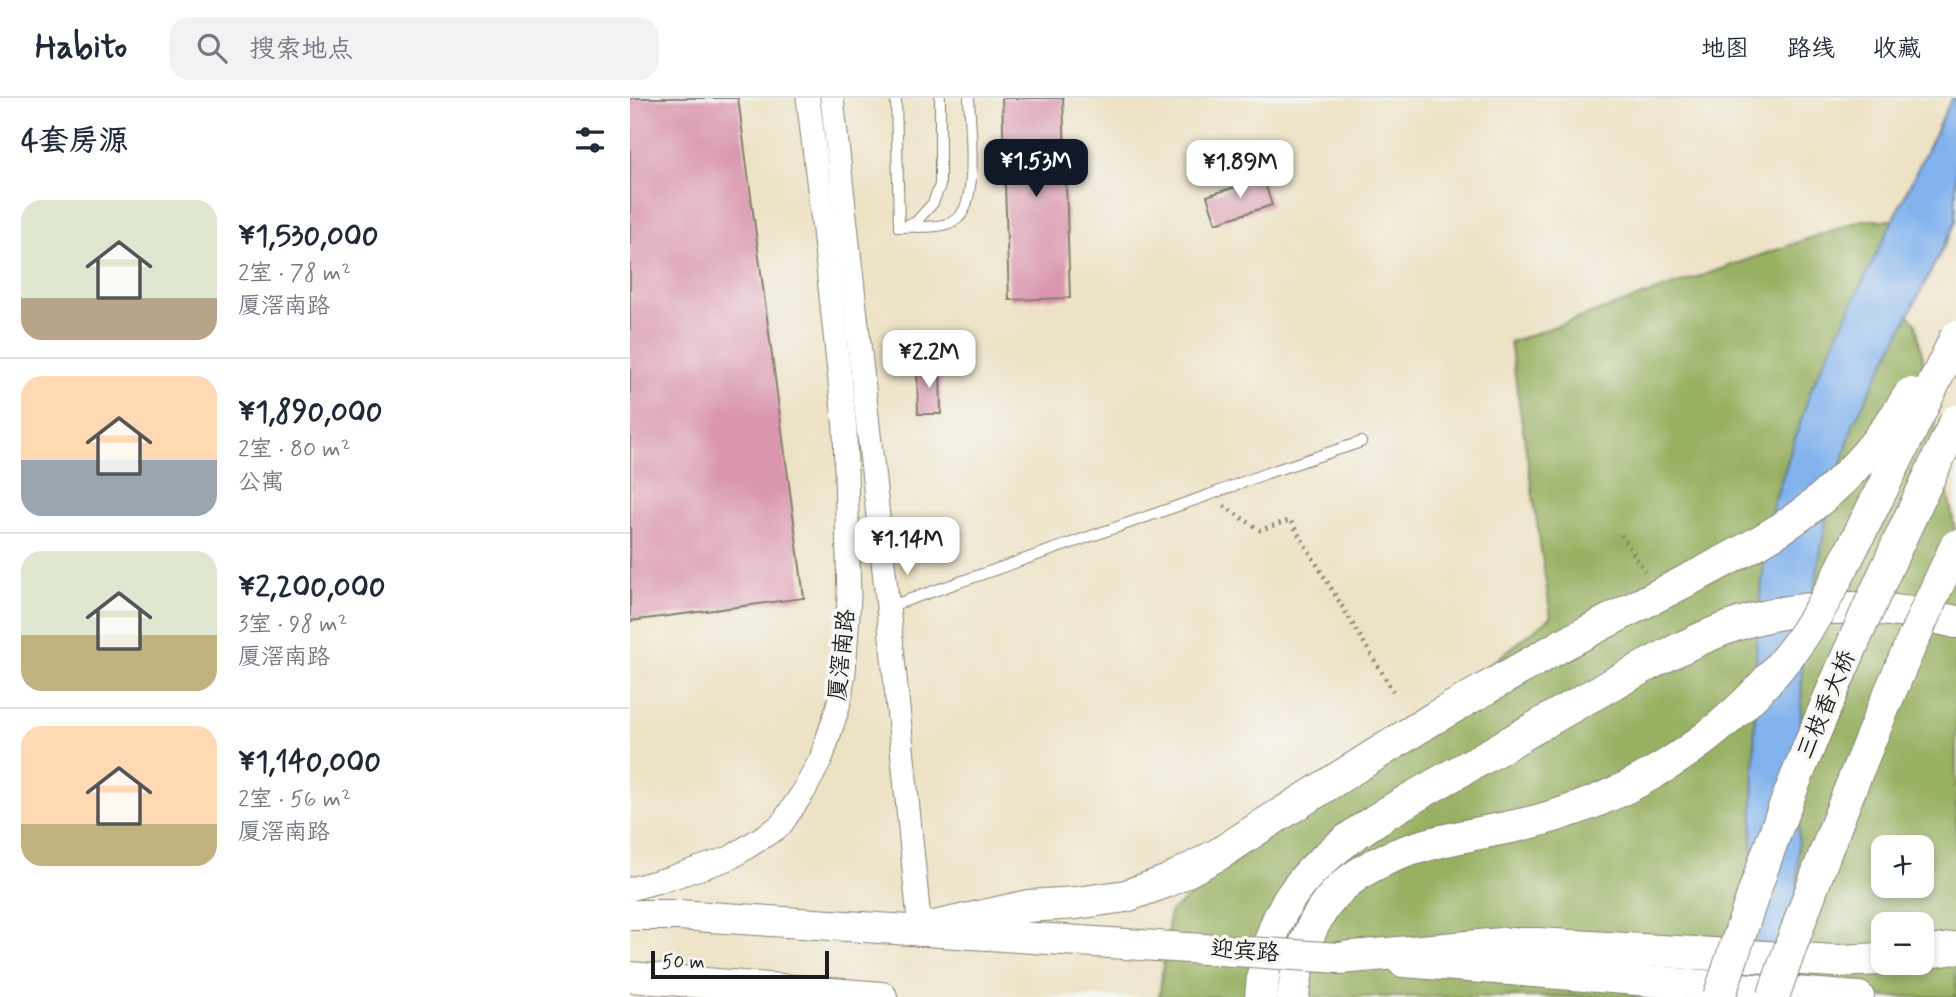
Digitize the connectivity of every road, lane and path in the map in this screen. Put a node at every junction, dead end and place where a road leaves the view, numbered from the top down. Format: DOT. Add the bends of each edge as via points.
graph roads {
  1 [pos="808,98"];
  2 [pos="832,98"];
  3 [pos="896,98"];
  4 [pos="940,98"];
  5 [pos="969,98"];
  6 [pos="899,227"];
  7 [pos="1956,310"];
  8 [pos="1956,337"];
  9 [pos="1956,421"];
  10 [pos="1362,442"];
  11 [pos="1209,495"];
  12 [pos="1956,546"];
  13 [pos="888,607"];
  14 [pos="1956,622"];
  15 [pos="1393,691"];
  16 [pos="630,889"];
  17 [pos="630,915"];
  18 [pos="920,930"];
  19 [pos="1956,948"];
  20 [pos="1934,951"];
  21 [pos="1340,958"];
  22 [pos="1871,959"];
  23 [pos="630,977"];
  24 [pos="1707,991"];
  25 [pos="883,997"];
  26 [pos="1261,997"];
  27 [pos="1293,997"];
  28 [pos="1773,997"];
  29 [pos="1859,997"];
  1 -- 16 [label="street, 厦滘南路" via="845,429 849,598 838,707 821,759 780,826 730,858"];
  2 -- 13 [label="street, 厦滘南路"];
  3 -- 6 [label="lane"];
  4 -- 6 [label="lane" via="940,185 933,203 915,223"];
  5 -- 6 [label="lane" via="972,180 963,213 943,226"];
  7 -- 18 [label="highway, bridge" via="1890,424 1852,470 1772,536 1564,644 1434,718 1219,854 1168,881 1126,896 1027,906"];
  8 -- 27 [label="highway, bridge" via="1807,630 1748,700 1682,756 1639,782 1535,822 1420,846 1352,878 1311,928"];
  9 -- 24 [label="highway, 三枝香大桥, bridge" via="1851,647 1764,864"];
  10 -- 11 [label="lane"];
  11 -- 13 [label="lane"];
  11 -- 15 [label="path" via="1260,530 1290,520"];
  12 -- 28 [label="highway, bridge" via="1844,802"];
  13 -- 18 [label="street, 厦滘南路"];
  14 -- 26 [label="highway" via="1910,613 1833,608 1770,615 1700,639 1641,668 1398,807 1336,850 1309,874 1279,916 1268,947"];
  17 -- 18 [label="main road, 迎宾路"];
  18 -- 21 [label="main road, 迎宾路, bridge"];
  19 -- 20 [label="highway"];
  21 -- 22 [label="highway, bridge" via="1503,944"];
  21 -- 24 [label="main road, 迎宾路"];
  23 -- 25 [label="main road"];
  24 -- 29 [label="main road, 迎宾路, bridge"];
}
